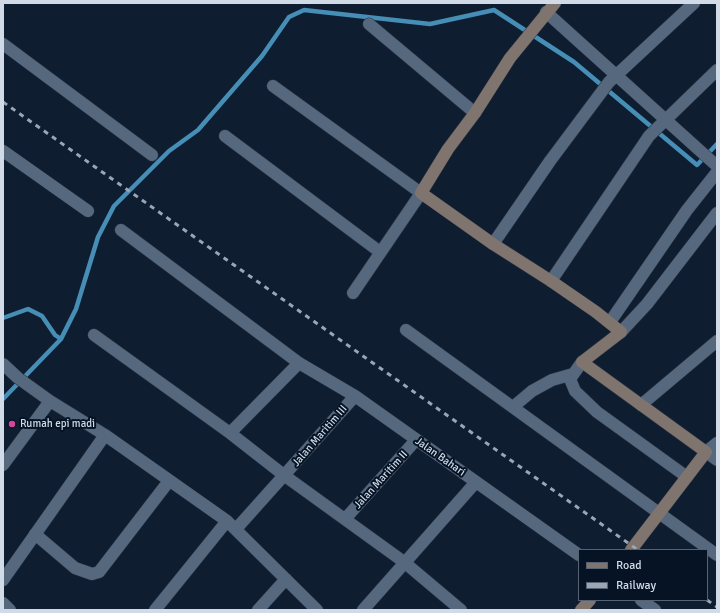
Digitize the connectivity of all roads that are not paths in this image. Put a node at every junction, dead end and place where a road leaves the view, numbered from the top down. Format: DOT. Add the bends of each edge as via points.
graph roads {
  1 [pos="555,3"];
  2 [pos="694,3"];
  3 [pos="543,17"];
  4 [pos="369,24"];
  5 [pos="3,44"];
  6 [pos="717,70"];
  7 [pos="612,79"];
  8 [pos="273,86"];
  9 [pos="475,113"];
  10 [pos="662,122"];
  11 [pos="225,136"];
  12 [pos="4,154"];
  13 [pos="152,155"];
  14 [pos="716,167"];
  15 [pos="421,192"];
  16 [pos="88,211"];
  17 [pos="715,219"];
  18 [pos="121,230"];
  19 [pos="493,244"];
  20 [pos="380,252"];
  21 [pos="551,280"];
  22 [pos="353,293"];
  23 [pos="610,322"];
  24 [pos="406,330"];
  25 [pos="621,332"];
  26 [pos="94,335"];
  27 [pos="717,341"];
  28 [pos="582,362"];
  29 [pos="299,363"];
  30 [pos="3,364"];
  31 [pos="573,374"];
  32 [pos="355,396"];
  33 [pos="50,401"];
  34 [pos="641,405"];
  35 [pos="513,407"];
  36 [pos="230,433"];
  37 [pos="104,434"];
  38 [pos="416,440"];
  39 [pos="717,443"];
  40 [pos="706,452"];
  41 [pos="717,460"];
  42 [pos="3,465"];
  43 [pos="285,476"];
  44 [pos="687,477"];
  45 [pos="169,481"];
  46 [pos="476,482"];
  47 [pos="660,512"];
  48 [pos="345,519"];
  49 [pos="232,525"];
  50 [pos="35,534"];
  51 [pos="632,549"];
  52 [pos="578,555"];
  53 [pos="717,555"];
  54 [pos="404,562"];
  55 [pos="286,579"];
  56 [pos="3,580"];
  57 [pos="589,601"];
  58 [pos="642,601"];
  59 [pos="3,603"];
  60 [pos="10,610"];
  61 [pos="155,610"];
  62 [pos="258,610"];
  63 [pos="317,610"];
  64 [pos="363,610"];
  65 [pos="461,610"];
  66 [pos="581,610"];
  67 [pos="655,610"];
  1 -- 3 [label="street"];
  2 -- 7 [label="street"];
  3 -- 7 [label="street"];
  3 -- 9 [label="street" via="520,43"];
  4 -- 9 [label="street"];
  5 -- 13 [label="street"];
  6 -- 10 [label="street"];
  7 -- 10 [label="street"];
  7 -- 19 [label="street" via="550,161"];
  8 -- 15 [label="street"];
  9 -- 15 [label="street"];
  10 -- 14 [label="street"];
  10 -- 21 [label="street" via="649,136"];
  11 -- 20 [label="street"];
  12 -- 16 [label="street"];
  14 -- 23 [label="street"];
  15 -- 19 [label="street"];
  15 -- 20 [label="street"];
  17 -- 25 [label="street" via="647,304"];
  18 -- 29 [label="street, Jalan Bahari"];
  19 -- 21 [label="street"];
  20 -- 22 [label="street"];
  21 -- 23 [label="street"];
  23 -- 25 [label="street"];
  24 -- 35 [label="street"];
  25 -- 28 [label="street"];
  26 -- 36 [label="street"];
  27 -- 34 [label="street"];
  28 -- 31 [label="street"];
  28 -- 34 [label="street"];
  29 -- 32 [label="street, Jalan Bahari"];
  29 -- 36 [label="street"];
  30 -- 33 [label="street"];
  31 -- 35 [label="street" via="546,384"];
  31 -- 44 [label="street" via="571,384 583,400"];
  32 -- 38 [label="street, Jalan Bahari"];
  32 -- 43 [label="street, Jalan Maritim III"];
  33 -- 37 [label="street"];
  33 -- 42 [label="street"];
  34 -- 40 [label="street"];
  35 -- 47 [label="street"];
  36 -- 43 [label="street"];
  37 -- 45 [label="street"];
  37 -- 50 [label="street"];
  38 -- 46 [label="street, Jalan Bahari"];
  38 -- 48 [label="street, Jalan Maritim II"];
  39 -- 40 [label="street"];
  40 -- 41 [label="street"];
  40 -- 44 [label="street"];
  43 -- 48 [label="street"];
  43 -- 49 [label="street, Jalan Maritim III"];
  44 -- 47 [label="street"];
  45 -- 49 [label="street"];
  45 -- 50 [label="street" via="99,572 92,574 75,568"];
  46 -- 52 [label="street, Jalan Bahari"];
  46 -- 54 [label="street"];
  47 -- 51 [label="street"];
  47 -- 53 [label="street"];
  48 -- 54 [label="street"];
  49 -- 55 [label="street"];
  49 -- 61 [label="street, Jalan Maritim III"];
  50 -- 56 [label="street"];
  54 -- 64 [label="street"];
  54 -- 65 [label="street"];
  55 -- 62 [label="street"];
  55 -- 63 [label="street"];
  57 -- 66 [label="street"];
  58 -- 67 [label="street"];
  59 -- 60 [label="street"];
}
